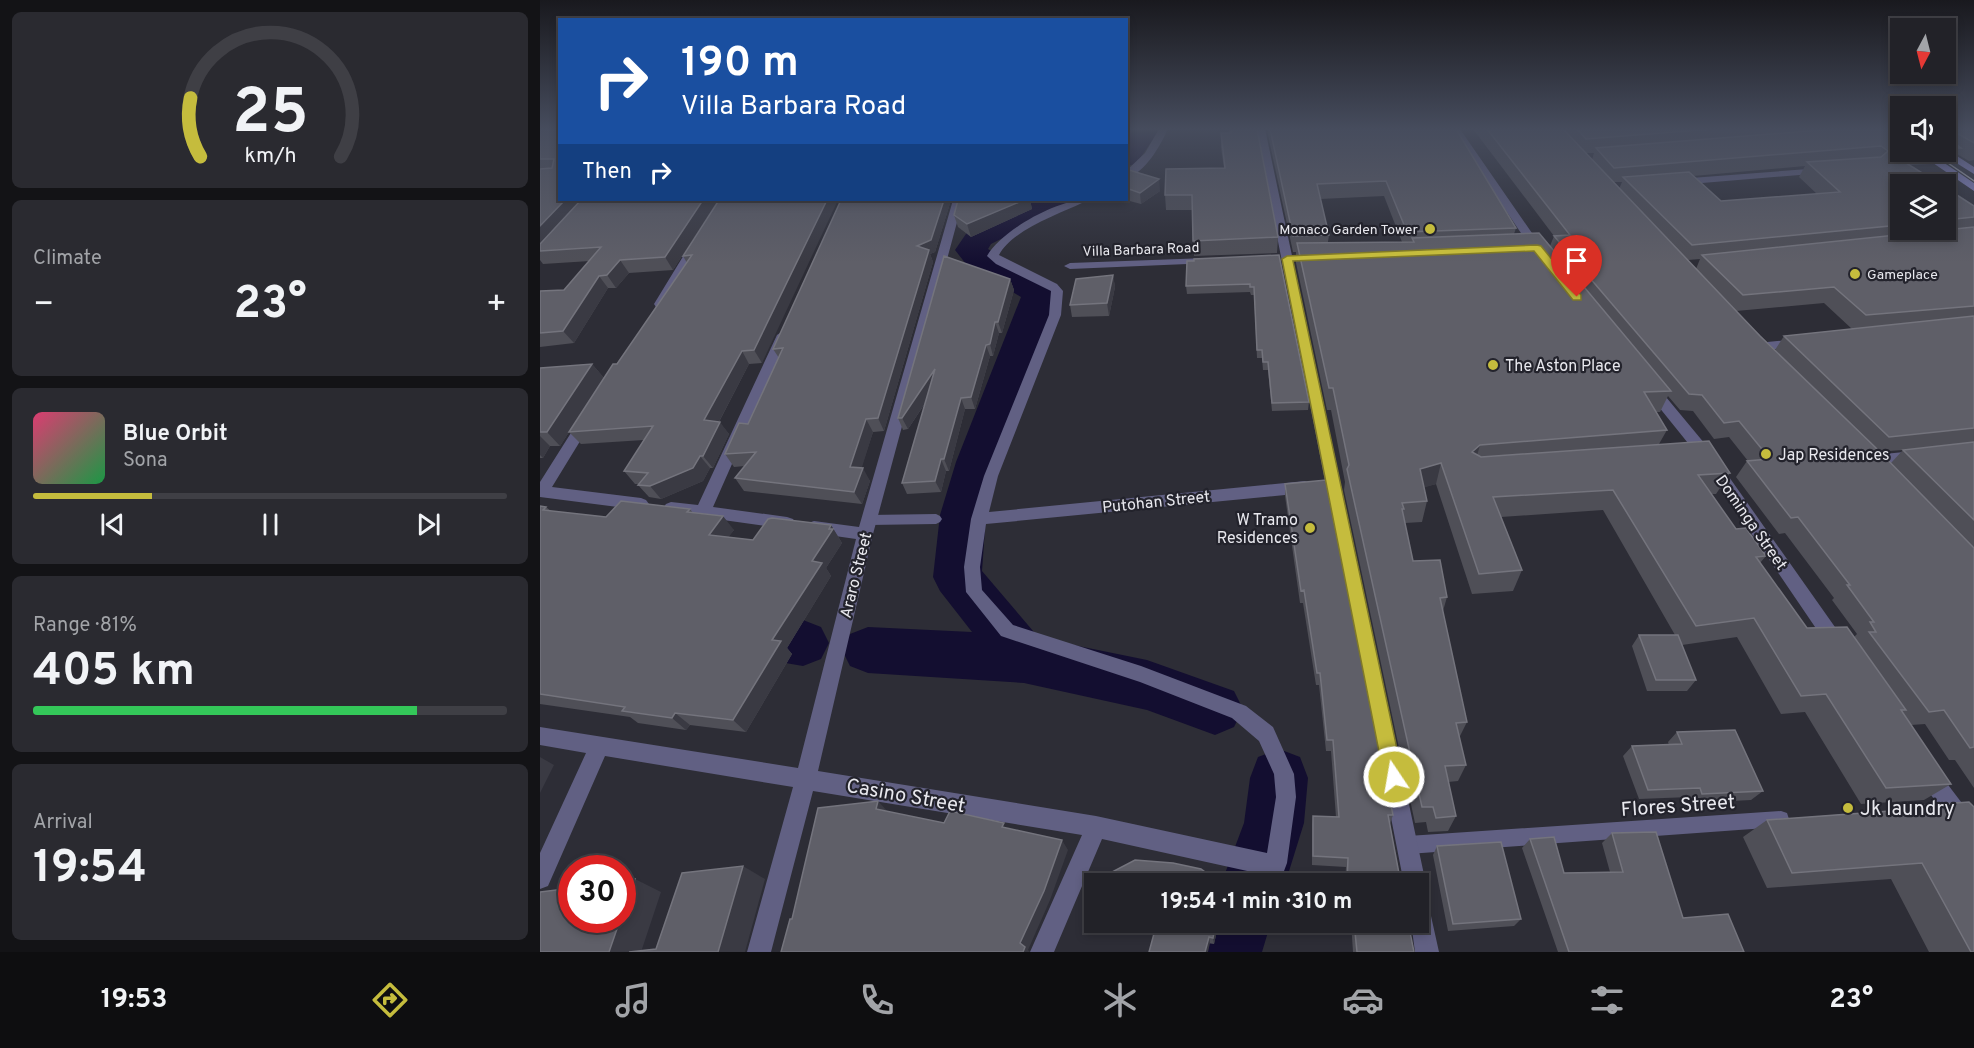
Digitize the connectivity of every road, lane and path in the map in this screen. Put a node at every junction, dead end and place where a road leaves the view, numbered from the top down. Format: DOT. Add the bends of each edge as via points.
graph roads {
  1 [pos="1271,173"];
  2 [pos="1484,173"];
  3 [pos="1787,173"];
  4 [pos="1954,173"];
  5 [pos="1664,184"];
  6 [pos="1974,188"];
  7 [pos="958,201"];
  8 [pos="1078,201"];
  9 [pos="706,230"];
  10 [pos="1535,251"];
  11 [pos="1218,261"];
  12 [pos="1070,266"];
  13 [pos="791,318"];
  14 [pos="649,320"];
  15 [pos="1817,341"];
  16 [pos="1774,363"];
  17 [pos="1639,374"];
  18 [pos="592,410"];
  19 [pos="1929,454"];
  20 [pos="1873,460"];
  21 [pos="1332,484"];
  22 [pos="541,491"];
  23 [pos="703,512"];
  24 [pos="936,519"];
  25 [pos="979,519"];
  26 [pos="867,527"];
  27 [pos="1842,651"];
  28 [pos="540,736"];
  29 [pos="600,745"];
  30 [pos="1917,759"];
  31 [pos="806,778"];
  32 [pos="1952,808"];
  33 [pos="1928,810"];
  34 [pos="1798,818"];
  35 [pos="1096,827"];
  36 [pos="1974,836"];
  37 [pos="1408,845"];
  38 [pos="1413,873"];
  39 [pos="540,878"];
  40 [pos="1424,933"];
  41 [pos="759,952"];
  42 [pos="1042,952"];
  43 [pos="1427,952"];
  1 -- 21 [label="street"];
  2 -- 10 [label="street"];
  3 -- 5 [label="street"];
  4 -- 6 [label="main road"];
  7 -- 26 [label="street, Araro Street"];
  8 -- 25 [label="street" via="1007,238 994,250 993,256 1000,262 1057,291 1055,315 991,476"];
  9 -- 14 [label="street"];
  11 -- 12 [label="street, Villa Barbara Road"];
  13 -- 23 [label="street"];
  15 -- 16 [label="street" via="1753,343"];
  17 -- 27 [label="street, Dominga Street"];
  18 -- 22 [label="street"];
  19 -- 20 [label="street"];
  21 -- 25 [label="street, Putohan Street"];
  21 -- 37 [label="street"];
  22 -- 23 [label="street"];
  23 -- 26 [label="street"];
  24 -- 26 [label="lane"];
  25 -- 35 [label="street, Casino Street" via="972,567 974,592 1007,631 1142,674 1239,712 1266,734 1284,774 1286,797 1278,855 1276,863 1270,865"];
  26 -- 31 [label="street, Araro Street"];
  28 -- 29 [label="street, Casino Street"];
  29 -- 31 [label="street, Casino Street"];
  29 -- 39 [label="street"];
  30 -- 32 [label="street"];
  31 -- 35 [label="street, Casino Street"];
  31 -- 41 [label="street, Araro Street"];
  32 -- 33 [label="lane"];
  32 -- 36 [label="street"];
  34 -- 37 [label="lane, Flores Street"];
  35 -- 42 [label="street"];
  37 -- 38 [label="street"];
  40 -- 43 [label="street"];
}
